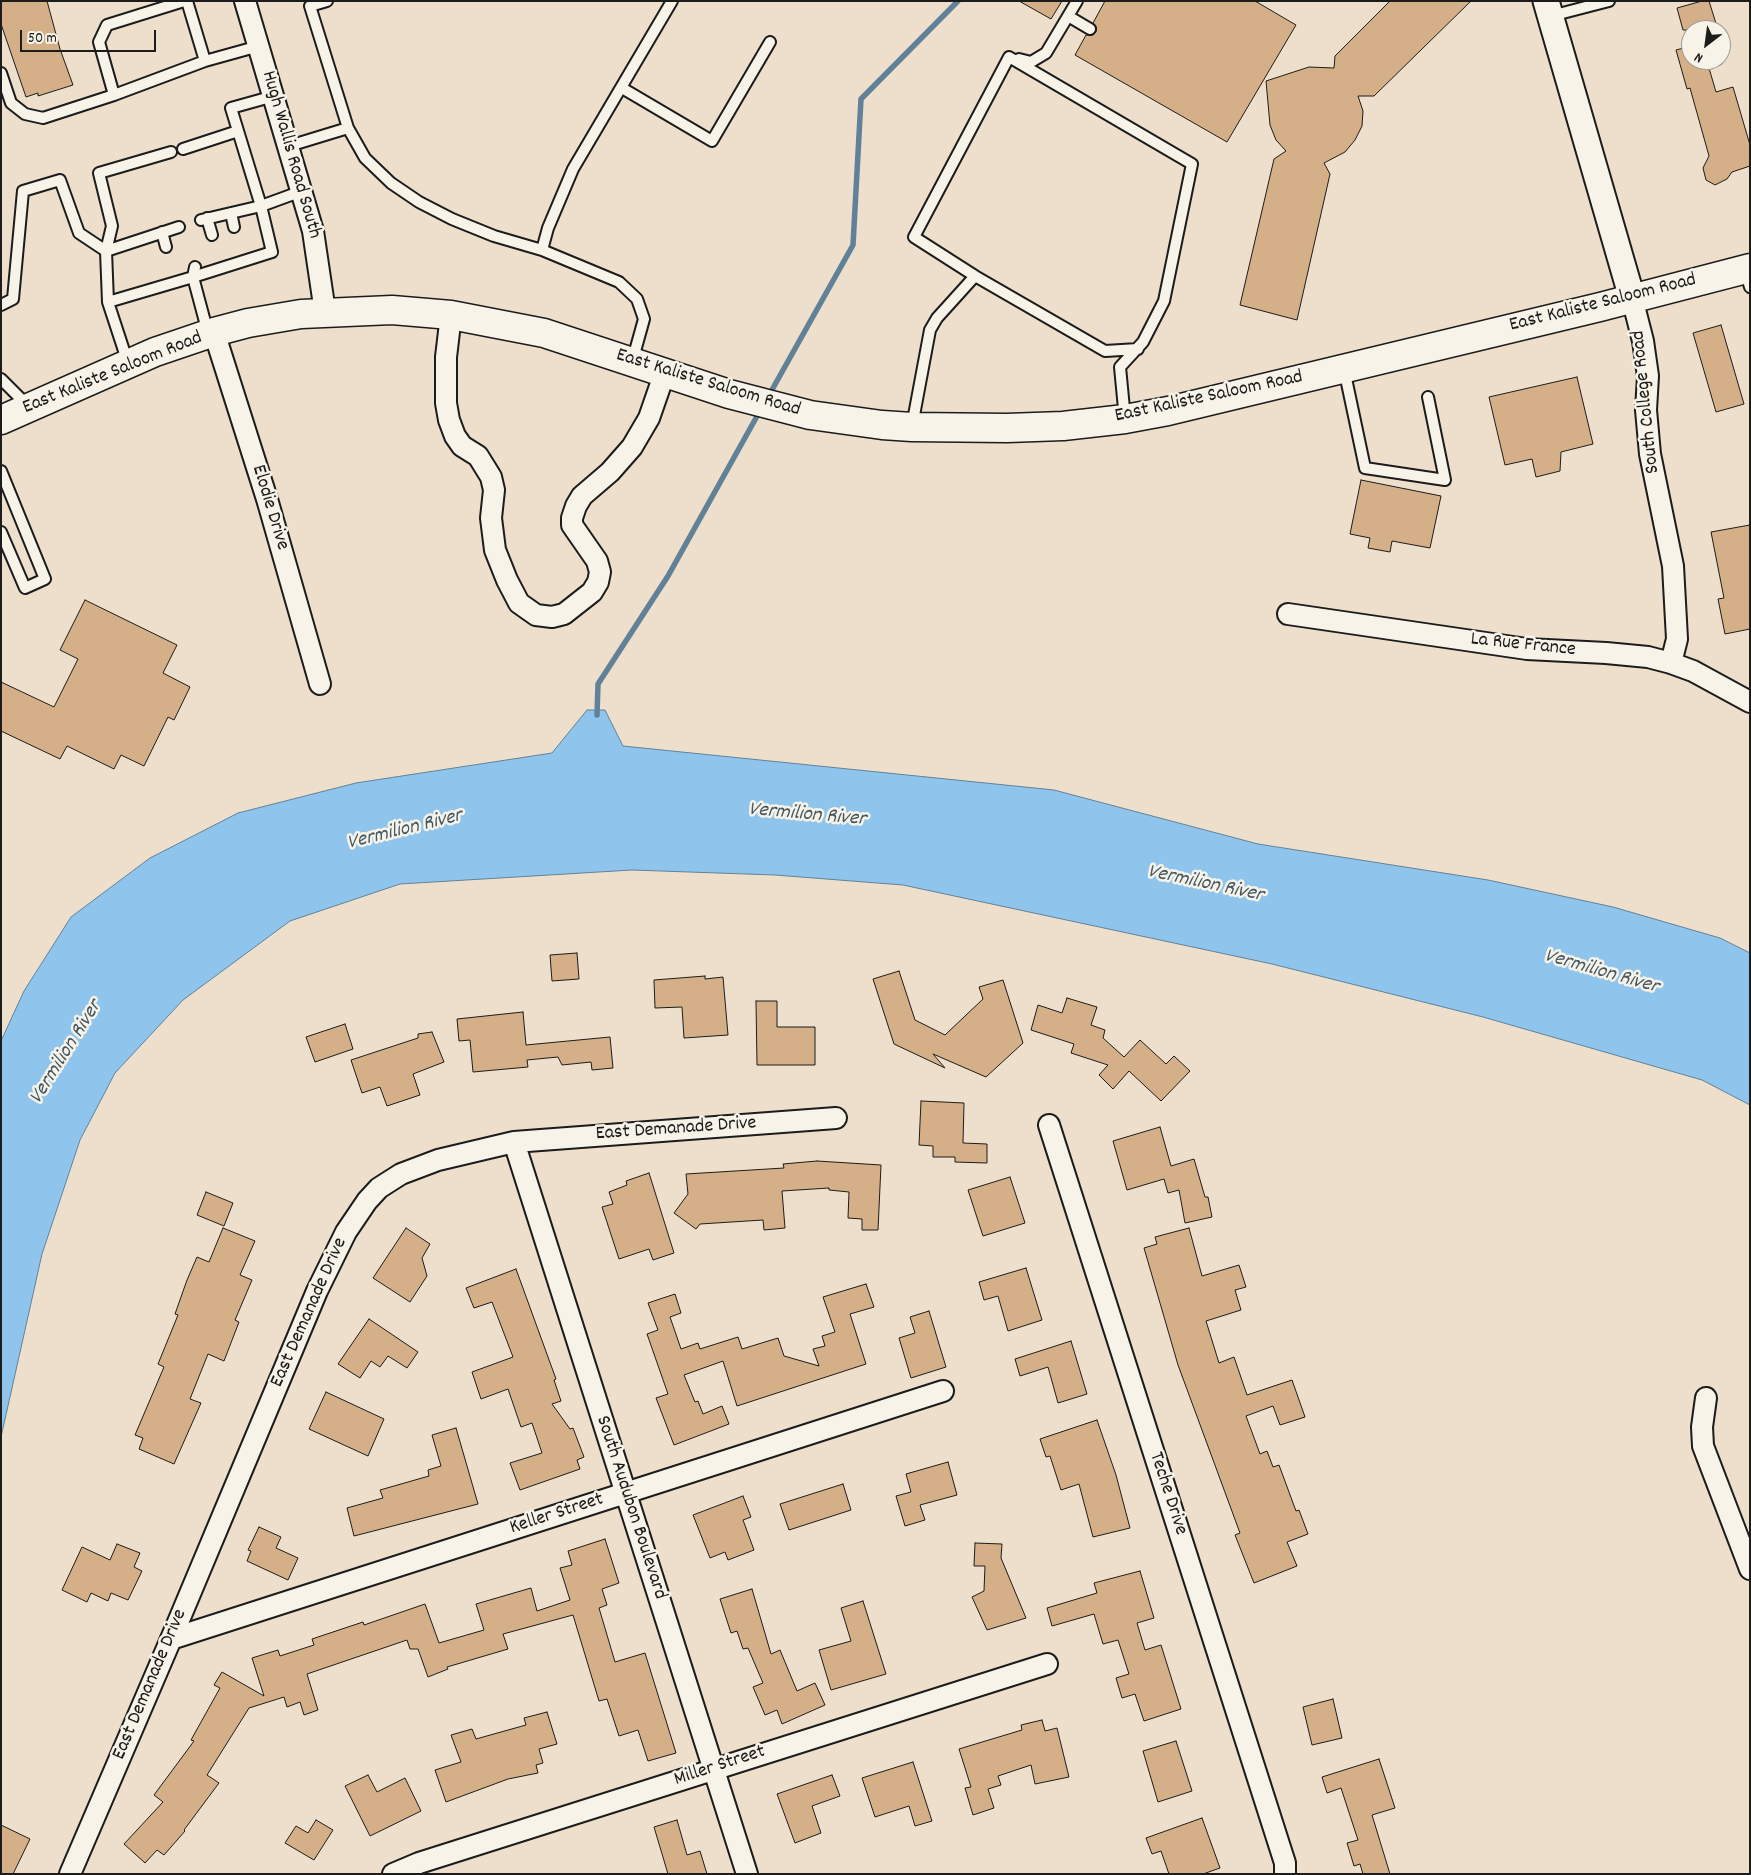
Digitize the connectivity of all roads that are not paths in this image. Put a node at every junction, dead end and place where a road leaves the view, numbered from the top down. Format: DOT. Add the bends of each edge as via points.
graph roads {
  1 [pos="186,1"];
  2 [pos="245,1"];
  3 [pos="327,1"];
  4 [pos="672,1"];
  5 [pos="1077,1"];
  6 [pos="1609,1"];
  7 [pos="1549,9"];
  8 [pos="1068,16"];
  9 [pos="1090,29"];
  10 [pos="770,42"];
  11 [pos="259,46"];
  12 [pos="1009,57"];
  13 [pos="205,62"];
  14 [pos="1,74"];
  15 [pos="622,88"];
  16 [pos="114,95"];
  17 [pos="274,96"];
  18 [pos="348,128"];
  19 [pos="238,131"];
  20 [pos="289,146"];
  21 [pos="183,149"];
  22 [pos="170,152"];
  23 [pos="302,191"];
  24 [pos="261,206"];
  25 [pos="231,213"];
  26 [pos="179,227"];
  27 [pos="234,227"];
  28 [pos="162,232"];
  29 [pos="212,235"];
  30 [pos="166,246"];
  31 [pos="542,250"];
  32 [pos="106,251"];
  33 [pos="194,272"];
  34 [pos="1748,275"];
  35 [pos="975,276"];
  36 [pos="1632,298"];
  37 [pos="108,302"];
  38 [pos="1,305"];
  39 [pos="325,312"];
  40 [pos="451,315"];
  41 [pos="211,333"];
  42 [pos="1138,349"];
  43 [pos="632,362"];
  44 [pos="129,364"];
  45 [pos="1344,368"];
  46 [pos="665,372"];
  47 [pos="1,380"];
  48 [pos="1428,397"];
  49 [pos="29,408"];
  50 [pos="1125,419"];
  51 [pos="1,420"];
  52 [pos="912,426"];
  53 [pos="1,471"];
  54 [pos="1,532"];
  55 [pos="1288,614"];
  56 [pos="1672,663"];
  57 [pos="320,684"];
  58 [pos="1750,702"];
  59 [pos="836,1118"];
  60 [pos="1050,1125"];
  61 [pos="514,1142"];
  62 [pos="943,1391"];
  63 [pos="1706,1398"];
  64 [pos="625,1493"];
  65 [pos="1750,1569"];
  66 [pos="171,1639"];
  67 [pos="1047,1664"];
  68 [pos="714,1769"];
  69 [pos="1287,1870"];
  70 [pos="70,1874"];
  71 [pos="394,1874"];
  72 [pos="747,1874"];
  1 -- 13 [label="lane"];
  1 -- 16 [label="lane" via="107,25 99,42"];
  2 -- 11 [label="street, Hugh Wallis Road South"];
  3 -- 18 [label="lane" via="310,6"];
  4 -- 15 [label="lane"];
  5 -- 8 [label="lane"];
  6 -- 7 [label="lane"];
  7 -- 36 [label="street, South College Road"];
  8 -- 9 [label="lane"];
  8 -- 12 [label="lane" via="1046,54 1031,62"];
  10 -- 15 [label="lane" via="712,141"];
  11 -- 13 [label="lane"];
  11 -- 17 [label="street, Hugh Wallis Road South"];
  12 -- 35 [label="lane" via="914,237"];
  12 -- 42 [label="lane" via="1192,164 1164,301"];
  13 -- 16 [label="lane"];
  14 -- 16 [label="lane" via="11,103 24,114 43,118"];
  15 -- 31 [label="lane" via="573,169"];
  17 -- 19 [label="lane" via="231,108"];
  17 -- 20 [label="street, Hugh Wallis Road South"];
  18 -- 20 [label="lane"];
  18 -- 31 [label="lane" via="365,158 391,183 419,202 452,219"];
  19 -- 21 [label="lane"];
  19 -- 24 [label="lane"];
  20 -- 23 [label="street, Hugh Wallis Road South"];
  22 -- 32 [label="lane" via="99,172 112,226"];
  23 -- 24 [label="lane"];
  23 -- 39 [label="street, Hugh Wallis Road South" via="313,232"];
  24 -- 25 [label="lane"];
  24 -- 33 [label="lane" via="272,252 241,257"];
  25 -- 27 [label="lane"];
  25 -- 29 [label="lane" via="204,219"];
  26 -- 28 [label="lane"];
  28 -- 30 [label="lane"];
  28 -- 32 [label="lane"];
  31 -- 43 [label="lane" via="619,282 637,299 644,319"];
  32 -- 37 [label="lane"];
  32 -- 38 [label="lane" via="79,233 60,180 22,191 13,299"];
  33 -- 37 [label="lane"];
  33 -- 41 [label="lane"];
  34 -- 36 [label="main road, East Kaliste Saloom Road"];
  35 -- 42 [label="lane" via="1104,351"];
  35 -- 52 [label="lane" via="930,330"];
  36 -- 45 [label="main road, East Kaliste Saloom Road"];
  36 -- 56 [label="street, South College Road" via="1648,376 1646,410 1650,454 1673,566 1677,638"];
  37 -- 44 [label="lane"];
  39 -- 40 [label="main road, East Kaliste Saloom Road" via="392,310"];
  39 -- 41 [label="main road, East Kaliste Saloom Road" via="248,323"];
  40 -- 43 [label="main road, East Kaliste Saloom Road" via="544,333"];
  40 -- 46 [label="street" via="446,357 448,420 462,446 478,456 491,476 494,490 490,518 496,550 519,603 536,615 552,617 564,614 592,592 598,582 597,561 572,525 574,512 582,496 632,447 649,418"];
  41 -- 44 [label="main road, East Kaliste Saloom Road"];
  41 -- 57 [label="street, Elodie Drive" via="267,499"];
  42 -- 50 [label="lane" via="1120,367"];
  43 -- 46 [label="main road, East Kaliste Saloom Road"];
  44 -- 49 [label="main road, East Kaliste Saloom Road"];
  45 -- 48 [label="lane" via="1365,468 1445,480"];
  45 -- 50 [label="main road, East Kaliste Saloom Road" via="1168,412"];
  46 -- 52 [label="main road, East Kaliste Saloom Road" via="729,394 810,415"];
  47 -- 49 [label="lane"];
  49 -- 51 [label="main road, East Kaliste Saloom Road"];
  50 -- 52 [label="main road, East Kaliste Saloom Road" via="1007,428"];
  53 -- 54 [label="lane" via="45,579 25,588"];
  55 -- 56 [label="street, La Rue France" via="1527,649 1606,653"];
  56 -- 58 [label="street, La Rue France"];
  59 -- 61 [label="street, East Demanade Drive"];
  60 -- 69 [label="street, Teche Drive"];
  61 -- 64 [label="street, South Audubon Boulevard"];
  61 -- 66 [label="street, East Demanade Drive" via="459,1154 401,1174 379,1188 367,1201 346,1232 317,1291"];
  62 -- 64 [label="street, Keller Street"];
  63 -- 65 [label="street" via="1702,1427 1704,1446"];
  64 -- 66 [label="street, Keller Street"];
  64 -- 68 [label="street, South Audubon Boulevard"];
  66 -- 70 [label="street, East Demanade Drive"];
  67 -- 68 [label="street, Miller Street"];
  68 -- 71 [label="street, Miller Street" via="419,1863"];
  68 -- 72 [label="street, South Audubon Boulevard"];
}
